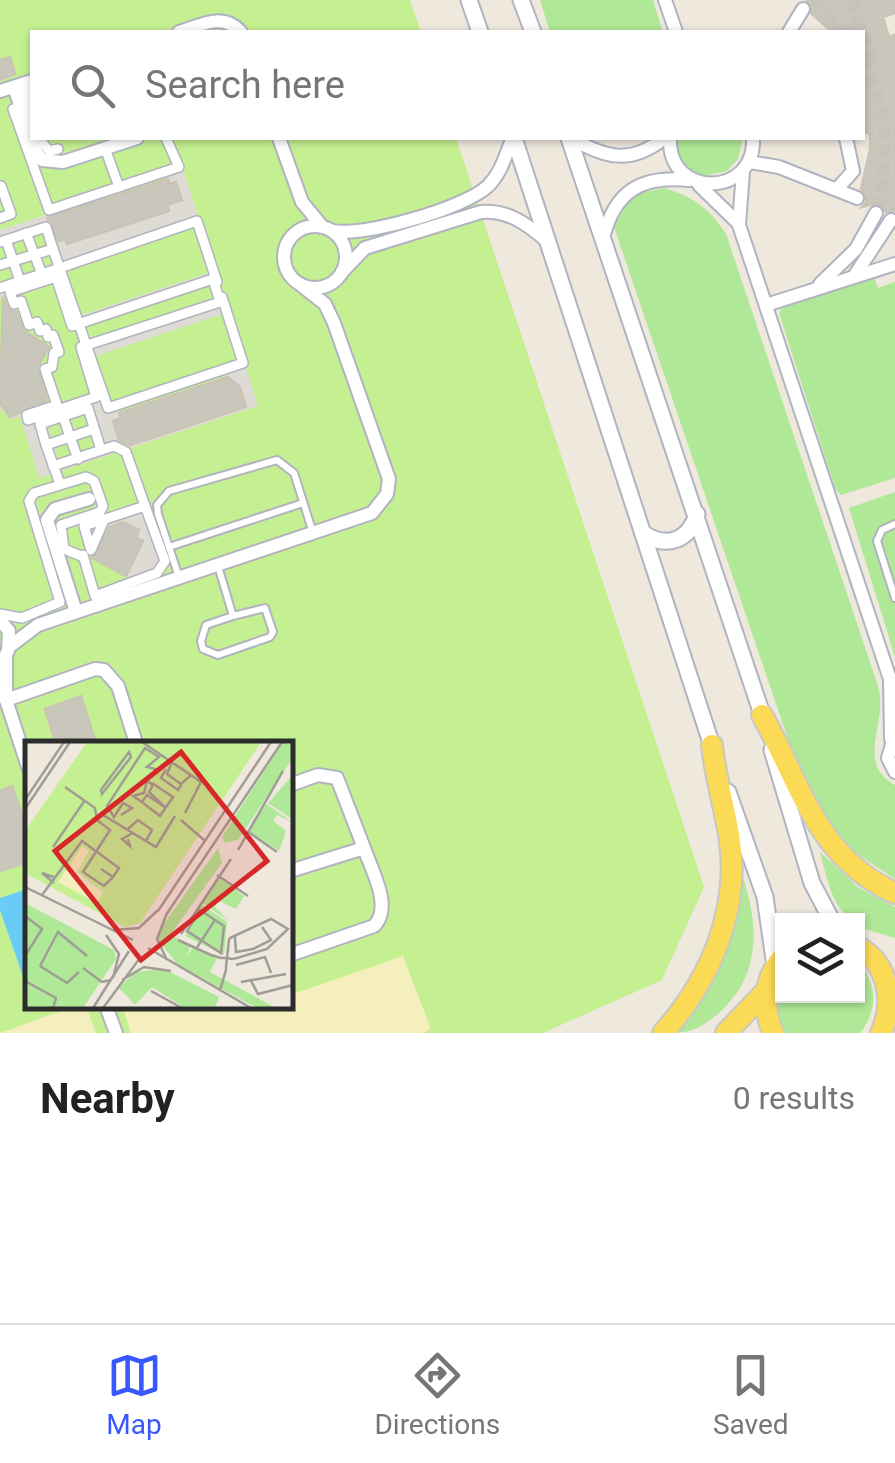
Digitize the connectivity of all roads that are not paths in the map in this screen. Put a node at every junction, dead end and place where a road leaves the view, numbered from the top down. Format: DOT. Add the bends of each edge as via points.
graph roads {
  1 [pos="469,0"];
  2 [pos="522,0"];
  3 [pos="665,0"];
  4 [pos="803,9"];
  5 [pos="185,30"];
  6 [pos="238,30"];
  7 [pos="479,30"];
  8 [pos="532,30"];
  9 [pos="675,30"];
  10 [pos="789,30"];
  11 [pos="30,82"];
  12 [pos="14,87"];
  13 [pos="30,91"];
  14 [pos="0,92"];
  15 [pos="14,108"];
  16 [pos="30,112"];
  17 [pos="30,134"];
  18 [pos="32,140"];
  19 [pos="41,140"];
  20 [pos="167,140"];
  21 [pos="280,140"];
  22 [pos="513,140"];
  23 [pos="515,140"];
  24 [pos="571,140"];
  25 [pos="573,140"];
  26 [pos="664,140"];
  27 [pos="668,140"];
  28 [pos="753,140"];
  29 [pos="846,140"];
  30 [pos="109,144"];
  31 [pos="58,149"];
  32 [pos="746,167"];
  33 [pos="694,182"];
  34 [pos="1,186"];
  35 [pos="294,186"];
  36 [pos="119,187"];
  37 [pos="837,190"];
  38 [pos="857,198"];
  39 [pos="876,213"];
  40 [pos="0,218"];
  41 [pos="891,220"];
  42 [pos="740,225"];
  43 [pos="328,229"];
  44 [pos="26,233"];
  45 [pos="288,240"];
  46 [pos="3,241"];
  47 [pos="602,241"];
  48 [pos="548,242"];
  49 [pos="53,249"];
  50 [pos="33,254"];
  51 [pos="13,260"];
  52 [pos="895,264"];
  53 [pos="0,265"];
  54 [pos="59,268"];
  55 [pos="42,274"];
  56 [pos="340,275"];
  57 [pos="854,278"];
  58 [pos="20,281"];
  59 [pos="302,285"];
  60 [pos="810,291"];
  61 [pos="3,292"];
  62 [pos="766,306"];
  63 [pos="334,322"];
  64 [pos="78,324"];
  65 [pos="86,346"];
  66 [pos="63,416"];
  67 [pos="94,428"];
  68 [pos="70,437"];
  69 [pos="46,445"];
  70 [pos="102,450"];
  71 [pos="78,459"];
  72 [pos="53,466"];
  73 [pos="60,484"];
  74 [pos="88,499"];
  75 [pos="304,503"];
  76 [pos="145,506"];
  77 [pos="697,514"];
  78 [pos="104,520"];
  79 [pos="895,524"];
  80 [pos="312,533"];
  81 [pos="643,533"];
  82 [pos="168,547"];
  83 [pos="86,553"];
  84 [pos="218,565"];
  85 [pos="179,578"];
  86 [pos="895,598"];
  87 [pos="76,612"];
  88 [pos="232,616"];
  89 [pos="0,618"];
  90 [pos="38,625"];
  91 [pos="5,654"];
  92 [pos="892,684"];
  93 [pos="3,694"];
  94 [pos="762,715"];
  95 [pos="893,737"];
  96 [pos="135,741"];
  97 [pos="712,744"];
  98 [pos="25,758"];
  99 [pos="895,772"];
  100 [pos="292,785"];
  101 [pos="364,848"];
  102 [pos="292,869"];
  103 [pos="895,893"];
  104 [pos="829,913"];
  105 [pos="775,943"];
  106 [pos="865,950"];
  107 [pos="292,954"];
  108 [pos="865,954"];
  109 [pos="895,954"];
  110 [pos="775,971"];
  111 [pos="765,992"];
  112 [pos="107,1008"];
  113 [pos="887,1022"];
  114 [pos="116,1033"];
  115 [pos="663,1033"];
  116 [pos="726,1033"];
  117 [pos="773,1033"];
  1 -- 7 [label="street"];
  2 -- 8 [label="street"];
  3 -- 9 [label="street"];
  4 -- 10 [label="street"];
  5 -- 6 [label="street" via="214,21"];
  11 -- 12 [label="street"];
  12 -- 14 [label="street"];
  12 -- 17 [label="street"];
  13 -- 16 [label="street" via="24,93"];
  15 -- 36 [label="street" via="49,210"];
  18 -- 30 [label="street" via="42,160 63,162"];
  19 -- 31 [label="street" via="50,151"];
  20 -- 36 [label="street" via="178,167"];
  21 -- 35 [label="street"];
  22 -- 43 [label="street" via="497,177 475,196 361,234"];
  23 -- 48 [label="street"];
  24 -- 47 [label="street"];
  25 -- 26 [label="street" via="624,158"];
  27 -- 33 [label="street" via="675,165"];
  28 -- 32 [label="street"];
  29 -- 37 [label="street" via="853,171"];
  30 -- 36 [label="street"];
  32 -- 33 [label="street" via="722,184"];
  32 -- 37 [label="street" via="780,166"];
  32 -- 42 [label="street"];
  33 -- 42 [label="street"];
  33 -- 47 [label="street" via="658,179 630,188 612,208"];
  34 -- 40 [label="street" via="11,214"];
  35 -- 43 [label="street" via="310,216"];
  35 -- 45 [label="street" via="298,220"];
  37 -- 38 [label="street"];
  39 -- 60 [label="street" via="856,249"];
  41 -- 57 [label="street"];
  42 -- 62 [label="street"];
  43 -- 45 [label="street" via="304,228"];
  43 -- 56 [label="street" via="346,254"];
  44 -- 46 [label="street"];
  44 -- 49 [label="street" via="46,227"];
  44 -- 50 [label="street"];
  45 -- 59 [label="street" via="287,270"];
  46 -- 51 [label="street"];
  47 -- 77 [label="street"];
  48 -- 56 [label="street" via="521,220 480,212 364,248"];
  48 -- 81 [label="street"];
  49 -- 50 [label="street"];
  49 -- 54 [label="street"];
  50 -- 51 [label="street"];
  50 -- 55 [label="street"];
  51 -- 53 [label="street"];
  51 -- 58 [label="street"];
  52 -- 57 [label="street"];
  54 -- 55 [label="street"];
  54 -- 64 [label="street"];
  54 -- 65 [label="street" via="197,222 243,363 108,408"];
  55 -- 58 [label="street"];
  56 -- 59 [label="street" via="325,286"];
  56 -- 63 [label="street" via="331,303"];
  57 -- 60 [label="street"];
  58 -- 61 [label="street"];
  59 -- 63 [label="street" via="326,304"];
  60 -- 62 [label="street"];
  61 -- 64 [label="street" via="56,277 72,326"];
  61 -- 65 [label="street" via="14,304 21,301 29,324 53,335 58,352 46,369 57,405 28,420 96,398 80,347"];
  62 -- 92 [label="street"];
  63 -- 80 [label="street" via="388,479 387,494 372,513"];
  64 -- 65 [label="street"];
  64 -- 65 [label="street" via="212,279 220,302"];
  66 -- 67 [label="street" via="88,408"];
  66 -- 68 [label="street"];
  66 -- 69 [label="street" via="40,424"];
  67 -- 68 [label="street"];
  67 -- 70 [label="street"];
  68 -- 69 [label="street"];
  68 -- 71 [label="street"];
  69 -- 72 [label="street"];
  70 -- 71 [label="street"];
  70 -- 76 [label="street" via="126,452"];
  71 -- 72 [label="street"];
  72 -- 73 [label="street"];
  73 -- 83 [label="street" via="86,476 94,481 100,512 61,525 64,549"];
  73 -- 89 [label="street" via="29,501 60,602 22,618"];
  74 -- 87 [label="street" via="55,509 48,520"];
  75 -- 80 [label="lane"];
  75 -- 82 [label="lane"];
  75 -- 82 [label="lane" via="294,473 278,460 169,491 158,505"];
  76 -- 78 [label="street"];
  76 -- 83 [label="street" via="165,562 157,573 96,596"];
  77 -- 81 [label="street" via="676,540"];
  77 -- 94 [label="street"];
  78 -- 83 [label="street"];
  78 -- 83 [label="street" via="84,526"];
  79 -- 86 [label="lane" via="877,540"];
  80 -- 84 [label="street"];
  81 -- 97 [label="street"];
  82 -- 85 [label="lane"];
  84 -- 85 [label="street"];
  84 -- 88 [label="lane"];
  85 -- 87 [label="street"];
  87 -- 90 [label="street"];
  88 -- 88 [label="lane" via="206,625 203,649 218,655 273,632 265,608"];
  89 -- 90 [label="street"];
  89 -- 91 [label="street" via="9,632"];
  90 -- 91 [label="street"];
  91 -- 93 [label="street"];
  92 -- 95 [label="street"];
  93 -- 96 [label="street" via="104,670 118,686"];
  93 -- 98 [label="street"];
  94 -- 103 [label="main road" via="819,831 854,869"];
  94 -- 104 [label="street" via="805,862"];
  95 -- 99 [label="street" via="888,758"];
  97 -- 105 [label="street"];
  97 -- 115 [label="main road" via="729,838 726,917 709,968"];
  100 -- 101 [label="street" via="318,775 337,778"];
  101 -- 102 [label="street"];
  101 -- 107 [label="street" via="382,902 380,920"];
  106 -- 109 [label="main road"];
  108 -- 113 [label="main road" via="886,978"];
  110 -- 111 [label="main road"];
  111 -- 116 [label="main road"];
  111 -- 117 [label="main road"];
  112 -- 114 [label="street"];
}
